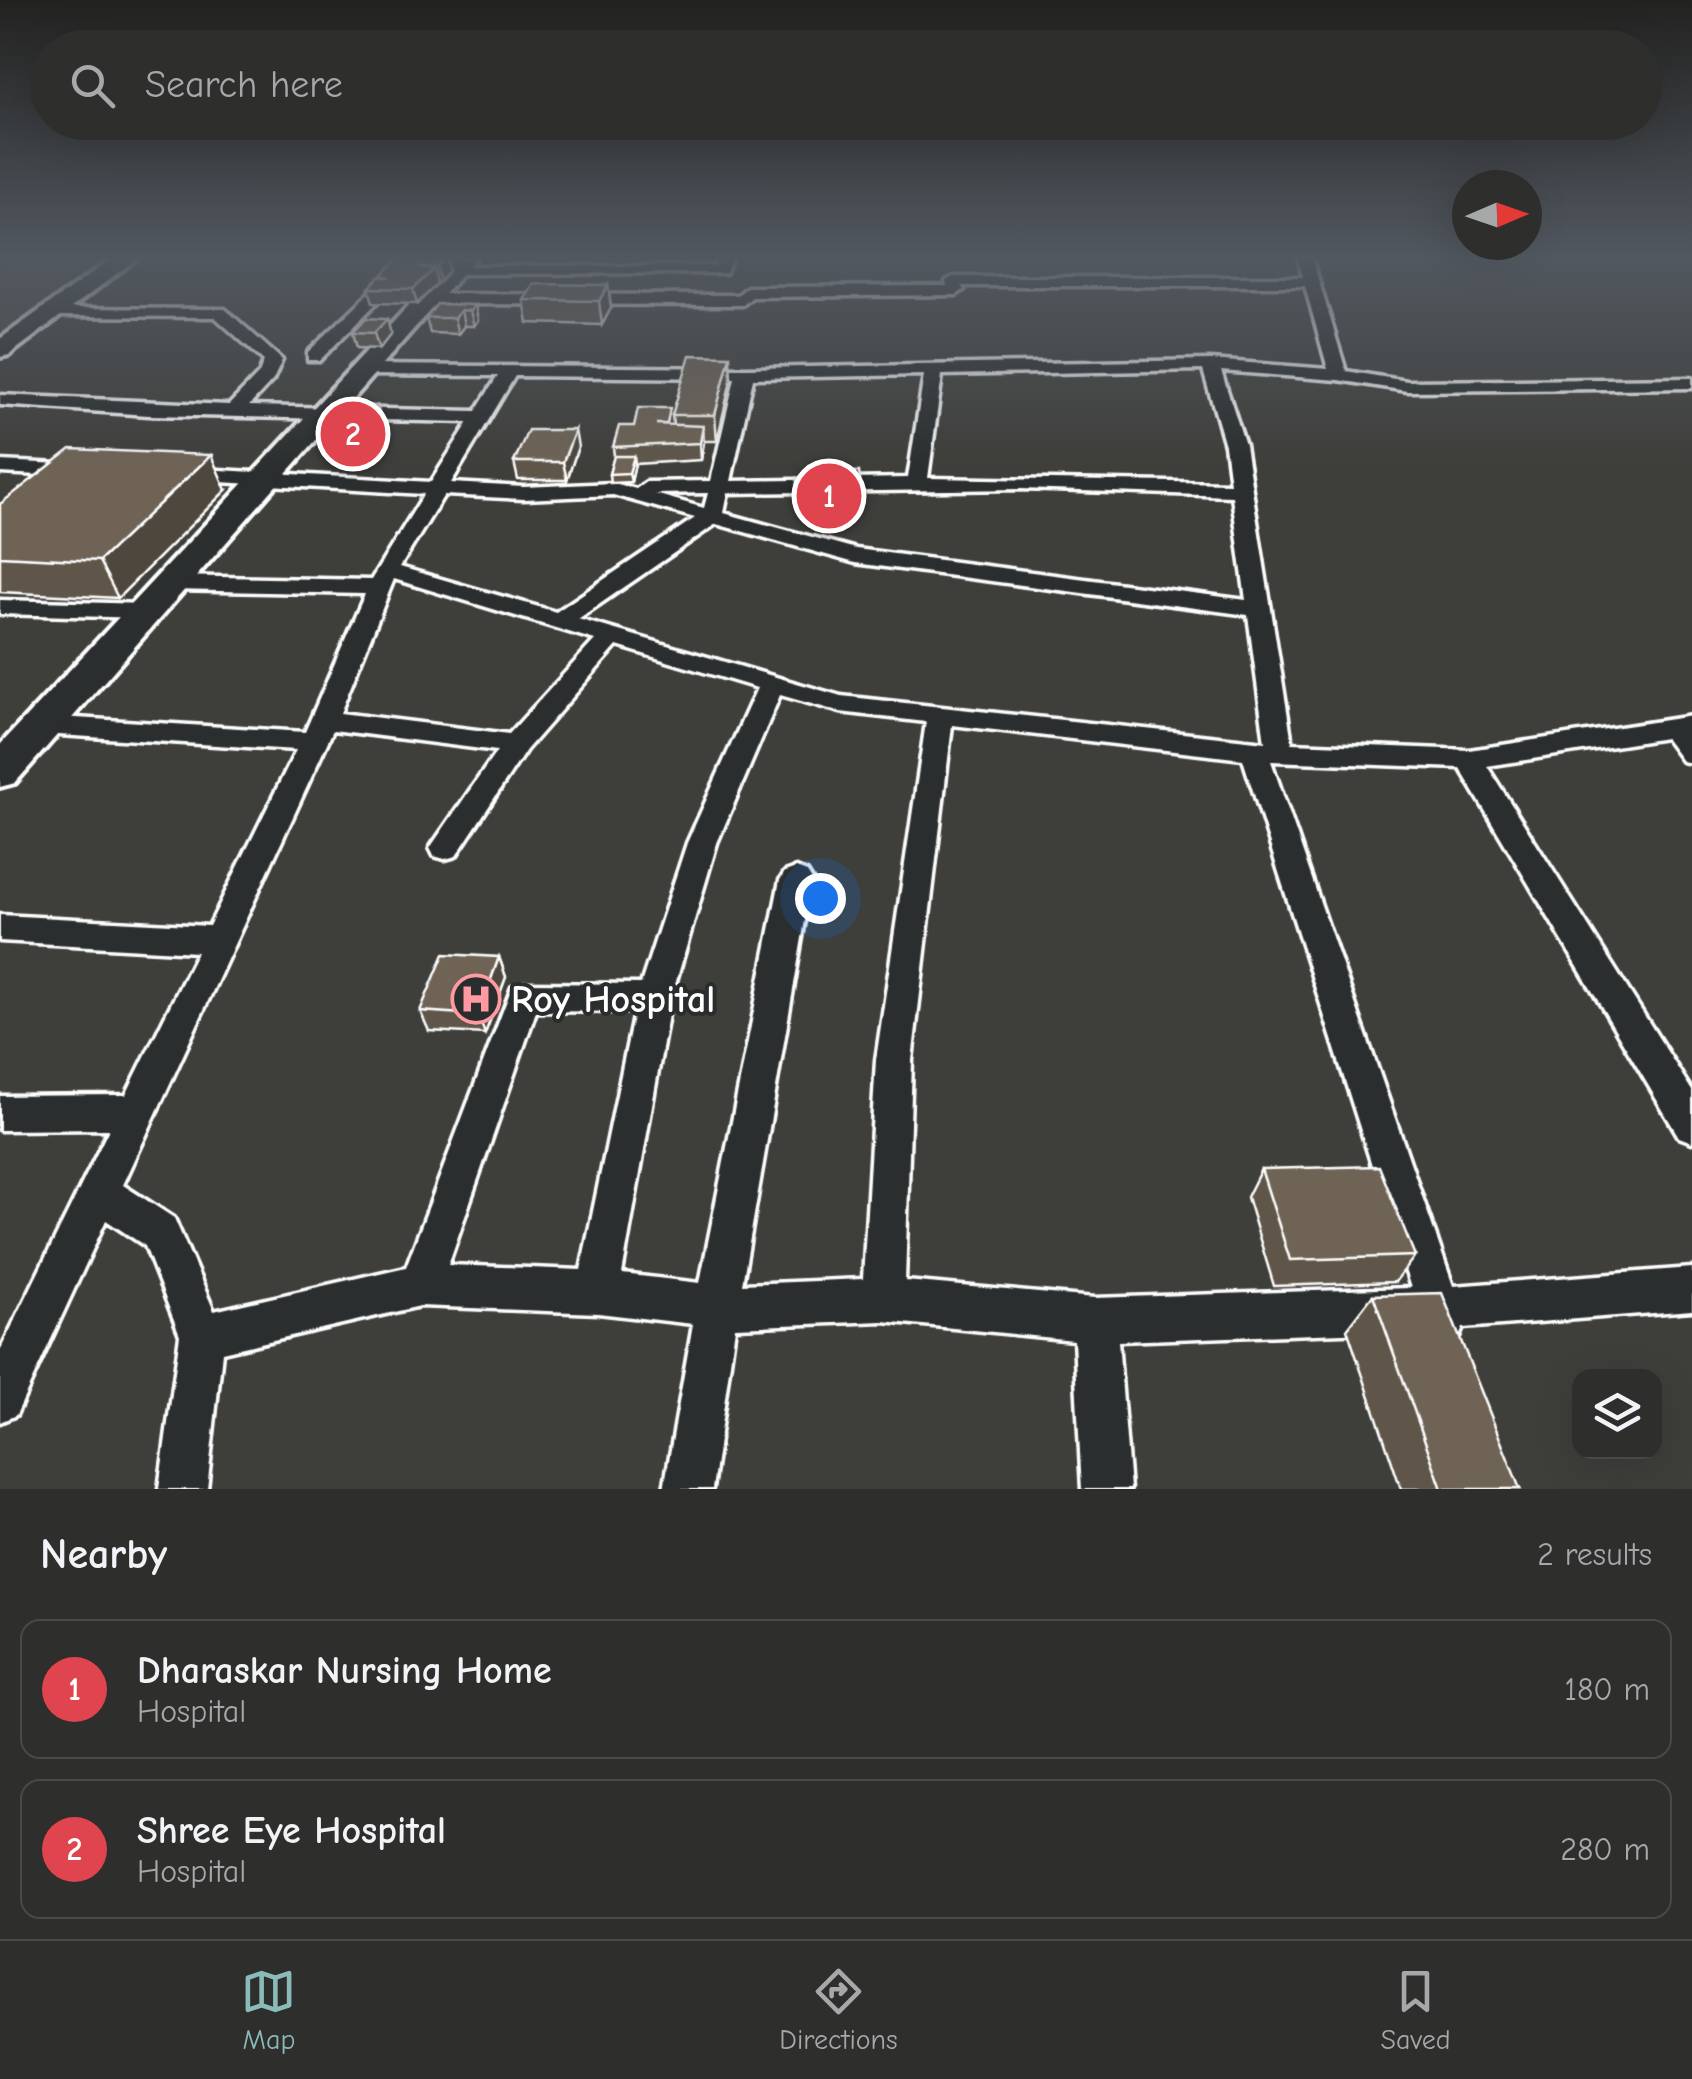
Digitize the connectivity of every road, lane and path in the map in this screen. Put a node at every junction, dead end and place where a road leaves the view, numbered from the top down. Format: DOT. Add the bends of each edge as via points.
graph roads {
  1 [pos="30,328"];
  2 [pos="247,328"];
  3 [pos="329,328"];
  4 [pos="401,328"];
  5 [pos="1325,328"];
  6 [pos="0,350"];
  7 [pos="294,358"];
  8 [pos="369,364"];
  9 [pos="1210,365"];
  10 [pos="934,370"];
  11 [pos="509,372"];
  12 [pos="746,373"];
  13 [pos="1338,375"];
  14 [pos="1692,383"];
  15 [pos="0,400"];
  16 [pos="234,411"];
  17 [pos="326,412"];
  18 [pos="482,417"];
  19 [pos="0,468"];
  20 [pos="158,473"];
  21 [pos="268,476"];
  22 [pos="917,485"];
  23 [pos="440,487"];
  24 [pos="721,488"];
  25 [pos="614,489"];
  26 [pos="1241,490"];
  27 [pos="57,496"];
  28 [pos="713,516"];
  29 [pos="384,578"];
  30 [pos="171,582"];
  31 [pos="0,607"];
  32 [pos="1259,609"];
  33 [pos="145,612"];
  34 [pos="559,620"];
  35 [pos="612,636"];
  36 [pos="772,684"];
  37 [pos="940,715"];
  38 [pos="43,724"];
  39 [pos="1682,727"];
  40 [pos="319,731"];
  41 [pos="516,744"];
  42 [pos="1267,751"];
  43 [pos="1692,754"];
  44 [pos="1469,759"];
  45 [pos="0,772"];
  46 [pos="445,848"];
  47 [pos="796,880"];
  48 [pos="0,928"];
  49 [pos="220,940"];
  50 [pos="654,998"];
  51 [pos="0,1112"];
  52 [pos="137,1112"];
  53 [pos="1692,1125"];
  54 [pos="99,1192"];
  55 [pos="420,1286"];
  56 [pos="1692,1289"];
  57 [pos="598,1292"];
  58 [pos="882,1300"];
  59 [pos="717,1306"];
  60 [pos="1440,1308"];
  61 [pos="1095,1320"];
  62 [pos="202,1335"];
  63 [pos="1458,1362"];
  64 [pos="0,1399"];
  65 [pos="183,1489"];
  66 [pos="688,1489"];
  67 [pos="1106,1489"];
  1 -- 6 [label="street"];
  2 -- 7 [label="street"];
  3 -- 7 [label="street"];
  4 -- 8 [label="main road"];
  5 -- 13 [label="street"];
  7 -- 8 [label="street"];
  7 -- 16 [label="street"];
  8 -- 11 [label="street"];
  8 -- 17 [label="main road"];
  9 -- 10 [label="street"];
  9 -- 13 [label="street"];
  9 -- 26 [label="street" via="1235,445"];
  10 -- 12 [label="street"];
  10 -- 22 [label="street"];
  11 -- 12 [label="street"];
  11 -- 18 [label="street"];
  12 -- 24 [label="street"];
  13 -- 14 [label="street" via="1406,386"];
  15 -- 16 [label="street"];
  16 -- 17 [label="street"];
  17 -- 18 [label="street"];
  17 -- 21 [label="main road"];
  18 -- 23 [label="street"];
  19 -- 27 [label="street" via="94,472"];
  20 -- 21 [label="street"];
  21 -- 23 [label="street"];
  21 -- 30 [label="main road"];
  22 -- 24 [label="street"];
  22 -- 26 [label="street"];
  23 -- 25 [label="street" via="524,493"];
  23 -- 29 [label="street"];
  24 -- 25 [label="street"];
  24 -- 28 [label="street"];
  25 -- 28 [label="street"];
  26 -- 32 [label="street"];
  28 -- 32 [label="street" via="855,556"];
  28 -- 34 [label="street"];
  29 -- 30 [label="street"];
  29 -- 34 [label="street"];
  29 -- 40 [label="street"];
  30 -- 33 [label="main road"];
  31 -- 33 [label="street"];
  32 -- 42 [label="street"];
  33 -- 38 [label="main road"];
  34 -- 35 [label="street"];
  35 -- 36 [label="street"];
  35 -- 41 [label="street"];
  36 -- 37 [label="street" via="840,704"];
  36 -- 50 [label="street" via="702,843"];
  37 -- 42 [label="street"];
  37 -- 58 [label="street" via="894,1060"];
  38 -- 40 [label="street"];
  38 -- 45 [label="main road"];
  39 -- 43 [label="street"];
  39 -- 44 [label="street"];
  40 -- 41 [label="street"];
  40 -- 49 [label="street"];
  41 -- 46 [label="street"];
  42 -- 44 [label="street"];
  42 -- 60 [label="street"];
  44 -- 53 [label="street"];
  47 -- 59 [label="street"];
  48 -- 49 [label="street"];
  49 -- 52 [label="street"];
  50 -- 55 [label="street" via="524,997"];
  50 -- 57 [label="street"];
  51 -- 52 [label="street"];
  52 -- 54 [label="street"];
  54 -- 62 [label="street" via="160,1232"];
  54 -- 64 [label="street"];
  55 -- 57 [label="street"];
  55 -- 62 [label="street"];
  56 -- 60 [label="street"];
  57 -- 59 [label="street"];
  58 -- 59 [label="street"];
  58 -- 61 [label="street"];
  59 -- 66 [label="street"];
  60 -- 61 [label="street"];
  60 -- 63 [label="street"];
  61 -- 67 [label="street"];
  62 -- 65 [label="street"];
}
